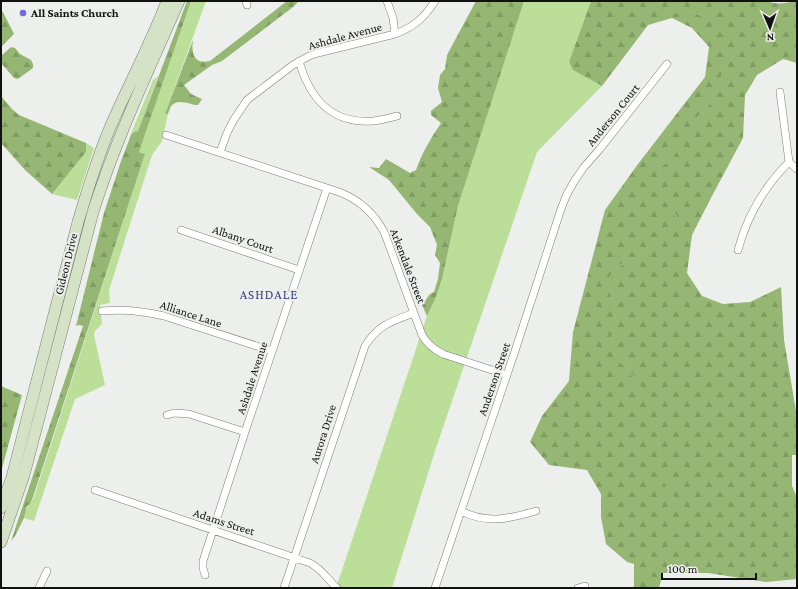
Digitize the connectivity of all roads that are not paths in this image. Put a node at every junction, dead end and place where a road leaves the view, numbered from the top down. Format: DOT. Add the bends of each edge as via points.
graph roads {
  1 [pos="167,1"];
  2 [pos="179,1"];
  3 [pos="386,1"];
  4 [pos="435,1"];
  5 [pos="396,34"];
  6 [pos="299,61"];
  7 [pos="667,64"];
  8 [pos="780,92"];
  9 [pos="397,116"];
  10 [pos="166,135"];
  11 [pos="220,152"];
  12 [pos="789,162"];
  13 [pos="797,169"];
  14 [pos="576,179"];
  15 [pos="327,188"];
  16 [pos="181,230"];
  17 [pos="738,250"];
  18 [pos="299,270"];
  19 [pos="102,311"];
  20 [pos="414,313"];
  21 [pos="272,352"];
  22 [pos="507,375"];
  23 [pos="36,387"];
  24 [pos="47,390"];
  25 [pos="167,415"];
  26 [pos="245,432"];
  27 [pos="95,490"];
  28 [pos="1,508"];
  29 [pos="461,511"];
  30 [pos="536,511"];
  31 [pos="213,530"];
  32 [pos="1,542"];
  33 [pos="294,557"];
  34 [pos="47,571"];
  35 [pos="205,575"];
  36 [pos="39,588"];
  37 [pos="284,588"];
  38 [pos="337,588"];
  39 [pos="435,588"];
  1 -- 23 [label="main road, Gideon Drive" via="96,162"];
  2 -- 24 [label="main road, Gideon Drive" via="129,113 102,182"];
  3 -- 5 [label="street"];
  4 -- 5 [label="street, Ashdale Avenue" via="429,11 414,25"];
  5 -- 6 [label="street, Ashdale Avenue" via="318,53"];
  6 -- 9 [label="street" via="304,78 317,100 337,115 365,121"];
  6 -- 11 [label="street, Ashdale Avenue" via="248,100 233,121"];
  7 -- 14 [label="street, Anderson Court"];
  8 -- 12 [label="street"];
  10 -- 11 [label="street, Arkendale Street"];
  11 -- 15 [label="street, Arkendale Street"];
  12 -- 13 [label="street"];
  12 -- 17 [label="street" via="760,198 745,227"];
  14 -- 22 [label="street, Anderson Street" via="561,209"];
  15 -- 18 [label="street, Ashdale Avenue"];
  15 -- 20 [label="street, Arkendale Street" via="356,200 376,219 385,234"];
  16 -- 18 [label="street, Albany Court"];
  18 -- 21 [label="street, Ashdale Avenue"];
  19 -- 21 [label="street, Alliance Lane" via="150,312"];
  20 -- 22 [label="street, Arkendale Street" via="422,335 430,346 443,354"];
  20 -- 33 [label="street, Aurora Drive" via="381,327 369,338 365,346"];
  21 -- 26 [label="street, Ashdale Avenue"];
  22 -- 29 [label="street, Anderson Street"];
  23 -- 24 [label="main road"];
  23 -- 28 [label="main road, Gideon Drive"];
  24 -- 32 [label="main road, Gideon Drive" via="24,475"];
  25 -- 26 [label="street" via="189,414"];
  26 -- 31 [label="street, Ashdale Avenue"];
  27 -- 31 [label="street, Adams Street"];
  29 -- 30 [label="street" via="476,517 493,519"];
  29 -- 39 [label="street, Anderson Street"];
  31 -- 33 [label="street, Adams Street"];
  31 -- 35 [label="street, Ashdale Avenue" via="204,561"];
  33 -- 37 [label="street, Aurora Drive"];
  33 -- 38 [label="street, Adams Street" via="317,567"];
  34 -- 36 [label="street"];
}
